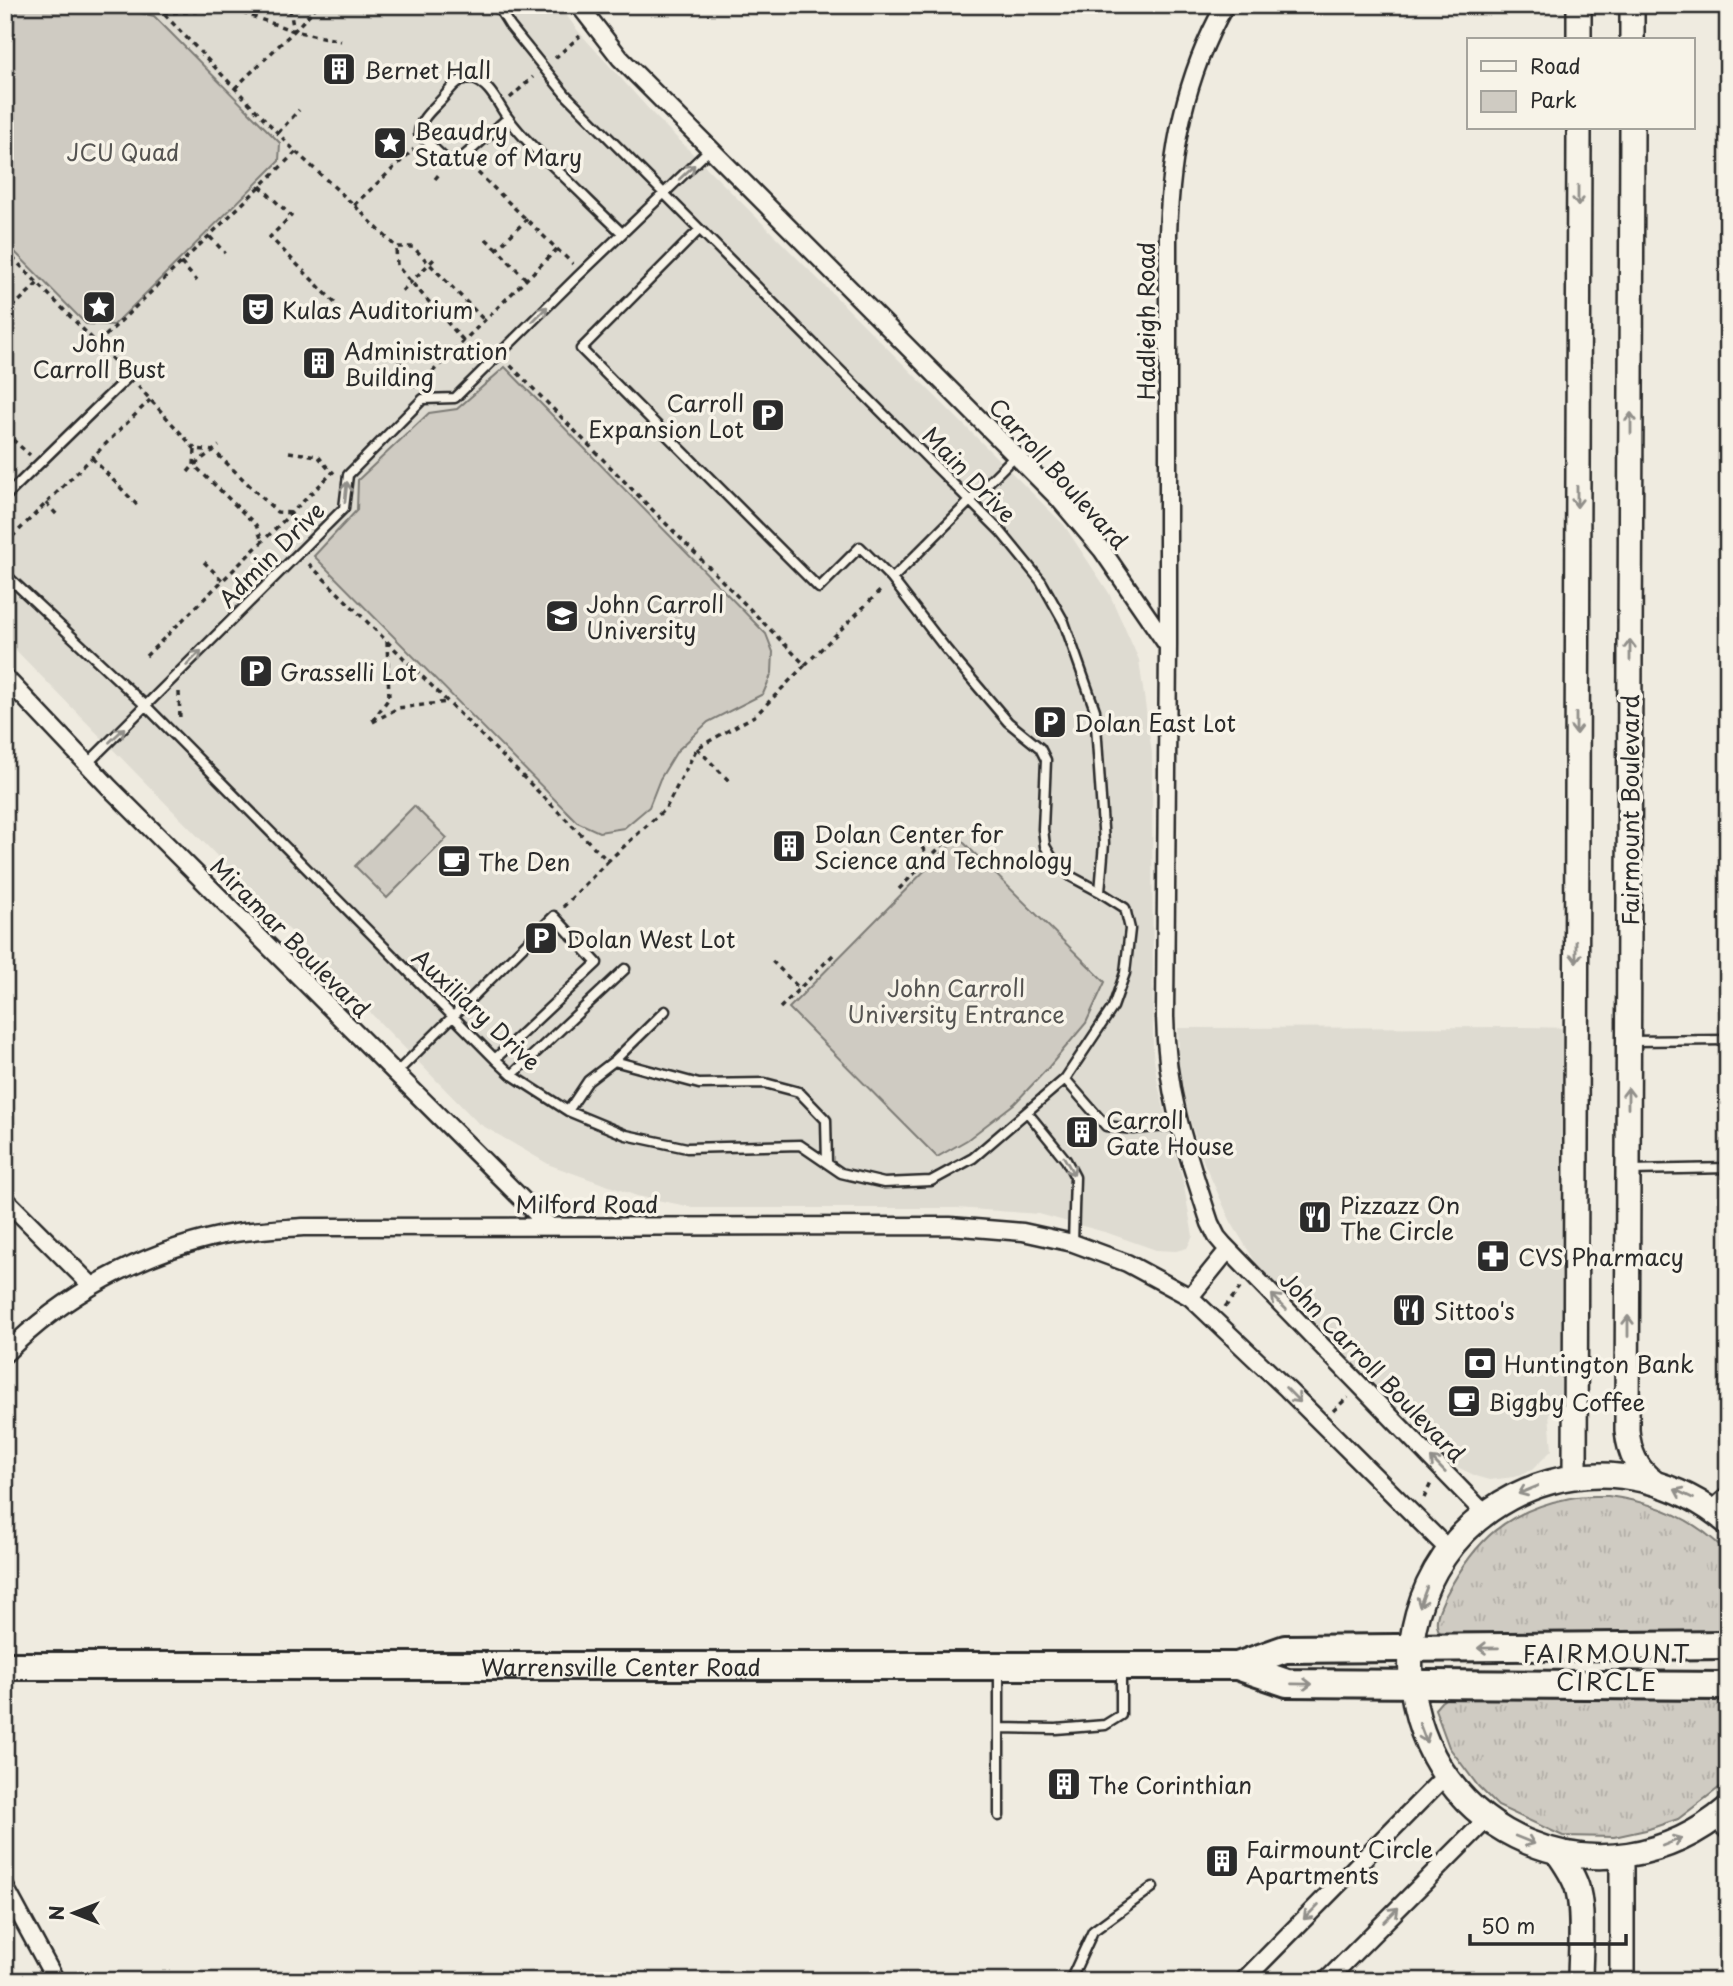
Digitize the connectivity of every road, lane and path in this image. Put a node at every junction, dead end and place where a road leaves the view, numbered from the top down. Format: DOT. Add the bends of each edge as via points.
graph roads {
  1 [pos="128,5"];
  2 [pos="163,5"];
  3 [pos="175,5"];
  4 [pos="289,5"];
  5 [pos="497,5"];
  6 [pos="579,5"];
  7 [pos="1225,5"];
  8 [pos="1579,5"];
  9 [pos="1632,5"];
  10 [pos="317,6"];
  11 [pos="163,13"];
  12 [pos="293,31"];
  13 [pos="1579,38"];
  14 [pos="1632,38"];
  15 [pos="341,41"];
  16 [pos="235,88"];
  17 [pos="299,110"];
  18 [pos="508,118"];
  19 [pos="1579,130"];
  20 [pos="1632,130"];
  21 [pos="278,133"];
  22 [pos="424,140"];
  23 [pos="710,149"];
  24 [pos="296,152"];
  25 [pos="463,157"];
  26 [pos="261,186"];
  27 [pos="662,194"];
  28 [pos="354,205"];
  29 [pos="527,219"];
  30 [pos="699,230"];
  31 [pos="622,233"];
  32 [pos="210,237"];
  33 [pos="486,239"];
  34 [pos="396,247"];
  35 [pos="557,248"];
  36 [pos="497,249"];
  37 [pos="5,250"];
  38 [pos="225,253"];
  39 [pos="434,259"];
  40 [pos="181,263"];
  41 [pos="429,264"];
  42 [pos="582,273"];
  43 [pos="526,279"];
  44 [pos="197,281"];
  45 [pos="411,281"];
  46 [pos="38,283"];
  47 [pos="402,291"];
  48 [pos="335,303"];
  49 [pos="5,315"];
  50 [pos="484,320"];
  51 [pos="464,340"];
  52 [pos="98,343"];
  53 [pos="398,350"];
  54 [pos="510,365"];
  55 [pos="5,367"];
  56 [pos="10,372"];
  57 [pos="129,376"];
  58 [pos="417,387"];
  59 [pos="408,396"];
  60 [pos="150,400"];
  61 [pos="5,433"];
  62 [pos="219,446"];
  63 [pos="195,449"];
  64 [pos="214,451"];
  65 [pos="289,452"];
  66 [pos="1016,454"];
  67 [pos="92,458"];
  68 [pos="40,463"];
  69 [pos="194,465"];
  70 [pos="341,465"];
  71 [pos="188,472"];
  72 [pos="332,473"];
  73 [pos="5,497"];
  74 [pos="970,501"];
  75 [pos="46,503"];
  76 [pos="138,506"];
  77 [pos="293,513"];
  78 [pos="59,517"];
  79 [pos="263,542"];
  80 [pos="5,544"];
  81 [pos="204,562"];
  82 [pos="307,562"];
  83 [pos="5,574"];
  84 [pos="892,579"];
  85 [pos="223,581"];
  86 [pos="387,641"];
  87 [pos="1168,646"];
  88 [pos="146,656"];
  89 [pos="805,665"];
  90 [pos="5,677"];
  91 [pos="179,690"];
  92 [pos="448,702"];
  93 [pos="146,706"];
  94 [pos="181,741"];
  95 [pos="696,748"];
  96 [pos="87,764"];
  97 [pos="729,781"];
  98 [pos="901,826"];
  99 [pos="958,829"];
  100 [pos="930,857"];
  101 [pos="608,861"];
  102 [pos="898,889"];
  103 [pos="1100,892"];
  104 [pos="554,916"];
  105 [pos="834,954"];
  106 [pos="772,961"];
  107 [pos="625,970"];
  108 [pos="800,989"];
  109 [pos="780,1008"];
  110 [pos="665,1011"];
  111 [pos="452,1017"];
  112 [pos="1728,1040"];
  113 [pos="1628,1041"];
  114 [pos="495,1059"];
  115 [pos="614,1061"];
  116 [pos="395,1073"];
  117 [pos="512,1075"];
  118 [pos="1065,1079"];
  119 [pos="568,1111"];
  120 [pos="1027,1112"];
  121 [pos="1178,1125"];
  122 [pos="827,1163"];
  123 [pos="1728,1168"];
  124 [pos="1628,1170"];
  125 [pos="5,1199"];
  126 [pos="549,1226"];
  127 [pos="1073,1243"];
  128 [pos="1228,1250"];
  129 [pos="1243,1284"];
  130 [pos="92,1286"];
  131 [pos="1190,1297"];
  132 [pos="1224,1309"];
  133 [pos="5,1354"];
  134 [pos="1354,1392"];
  135 [pos="1329,1415"];
  136 [pos="1435,1475"];
  137 [pos="1575,1477"];
  138 [pos="1655,1483"];
  139 [pos="1423,1500"];
  140 [pos="1722,1510"];
  141 [pos="1485,1514"];
  142 [pos="1449,1550"];
  143 [pos="1728,1645"];
  144 [pos="1411,1649"];
  145 [pos="5,1666"];
  146 [pos="999,1666"];
  147 [pos="1121,1666"];
  148 [pos="1237,1666"];
  149 [pos="1412,1685"];
  150 [pos="1728,1686"];
  151 [pos="999,1728"];
  152 [pos="1445,1776"];
  153 [pos="999,1816"];
  154 [pos="1487,1819"];
  155 [pos="1724,1819"];
  156 [pos="1557,1852"];
  157 [pos="1622,1856"];
  158 [pos="5,1887"];
  159 [pos="1153,1887"];
  160 [pos="56,1981"];
  161 [pos="1070,1981"];
  162 [pos="1243,1981"];
  163 [pos="1326,1981"];
  164 [pos="1580,1981"];
  165 [pos="1622,1981"];
  1 -- 11 [label="path"];
  2 -- 11 [label="path"];
  3 -- 11 [label="path"];
  4 -- 12 [label="path"];
  5 -- 27 [label="lane, Main Drive" via="565,94"];
  6 -- 23 [label="street, Carroll Boulevard" via="620,58"];
  7 -- 87 [label="street, Hadleigh Road" via="1188,90 1171,173"];
  8 -- 13 [label="main road"];
  9 -- 14 [label="main road"];
  10 -- 12 [label="path"];
  11 -- 12 [label="path" via="234,10"];
  11 -- 16 [label="path"];
  12 -- 15 [label="path"];
  12 -- 16 [label="path"];
  16 -- 21 [label="path"];
  17 -- 21 [label="path"];
  18 -- 22 [label="lane" via="480,83 464,79 423,119 419,134"];
  18 -- 25 [label="lane"];
  18 -- 31 [label="lane"];
  19 -- 137 [label="main road, one-way"];
  113 -- 20 [label="main road, Fairmount Boulevard, one-way"];
  21 -- 24 [label="path"];
  22 -- 25 [label="lane" via="446,160"];
  22 -- 28 [label="path"];
  27 -- 23 [label="lane, Admin Drive, one-way"];
  23 -- 66 [label="street, Carroll Boulevard"];
  24 -- 26 [label="path"];
  24 -- 28 [label="path"];
  25 -- 29 [label="path"];
  26 -- 32 [label="path"];
  26 -- 48 [label="path" via="292,216 270,237"];
  27 -- 30 [label="lane, Main Drive"];
  27 -- 31 [label="lane, Admin Drive"];
  28 -- 34 [label="path"];
  29 -- 35 [label="path"];
  29 -- 36 [label="path"];
  30 -- 74 [label="lane, Main Drive"];
  30 -- 84 [label="lane" via="581,349 819,588 860,547"];
  31 -- 42 [label="lane, Admin Drive"];
  32 -- 38 [label="path"];
  32 -- 40 [label="path"];
  33 -- 36 [label="path"];
  34 -- 41 [label="path" via="413,247"];
  34 -- 45 [label="path" via="397,266"];
  35 -- 42 [label="path"];
  35 -- 43 [label="path"];
  36 -- 43 [label="path"];
  37 -- 46 [label="path"];
  39 -- 41 [label="path"];
  40 -- 44 [label="path"];
  40 -- 52 [label="path"];
  41 -- 45 [label="path"];
  41 -- 50 [label="path"];
  93 -- 42 [label="lane, Admin Drive, one-way" via="344,508 348,475 423,399 455,398"];
  43 -- 50 [label="path"];
  45 -- 47 [label="path"];
  45 -- 51 [label="path"];
  46 -- 49 [label="path"];
  46 -- 52 [label="path"];
  50 -- 51 [label="path"];
  51 -- 58 [label="path"];
  52 -- 57 [label="path"];
  53 -- 58 [label="path" via="401,370"];
  54 -- 89 [label="path"];
  55 -- 56 [label="path"];
  57 -- 60 [label="path"];
  57 -- 68 [label="lane"];
  58 -- 59 [label="path"];
  60 -- 63 [label="path"];
  60 -- 67 [label="path"];
  61 -- 68 [label="path"];
  62 -- 64 [label="path"];
  63 -- 64 [label="path"];
  63 -- 69 [label="path"];
  64 -- 69 [label="path"];
  64 -- 77 [label="path" via="277,512"];
  65 -- 72 [label="path" via="318,456"];
  66 -- 74 [label="lane"];
  66 -- 87 [label="street, Carroll Boulevard" via="1102,550"];
  67 -- 75 [label="path"];
  67 -- 76 [label="path"];
  68 -- 73 [label="lane"];
  69 -- 71 [label="path"];
  69 -- 79 [label="path" via="256,525"];
  70 -- 72 [label="path"];
  72 -- 77 [label="path"];
  74 -- 84 [label="lane"];
  74 -- 103 [label="lane, Main Drive" via="1041,581 1080,663 1095,710 1104,843"];
  75 -- 78 [label="path"];
  75 -- 80 [label="path"];
  77 -- 79 [label="path"];
  79 -- 85 [label="path"];
  81 -- 85 [label="path"];
  82 -- 86 [label="path"];
  83 -- 93 [label="lane, Auxiliary Drive"];
  84 -- 89 [label="path"];
  84 -- 103 [label="lane" via="1008,722 1040,748 1046,760 1045,846 1055,863"];
  85 -- 88 [label="path"];
  86 -- 92 [label="path"];
  86 -- 92 [label="path" via="388,698 371,723 398,708"];
  87 -- 121 [label="street" via="1165,1039"];
  89 -- 95 [label="path" via="756,715"];
  90 -- 96 [label="street, Miramar Boulevard"];
  91 -- 94 [label="path"];
  92 -- 101 [label="path"];
  93 -- 94 [label="lane, Auxiliary Drive"];
  96 -- 93 [label="lane, Admin Drive, one-way"];
  94 -- 111 [label="lane, Auxiliary Drive"];
  95 -- 97 [label="path"];
  95 -- 101 [label="path" via="666,808"];
  96 -- 116 [label="street, Miramar Boulevard"];
  98 -- 100 [label="path"];
  99 -- 100 [label="path"];
  100 -- 102 [label="path"];
  101 -- 104 [label="path"];
  103 -- 118 [label="lane" via="1125,908 1130,929 1125,973 1113,1007"];
  104 -- 111 [label="lane"];
  104 -- 114 [label="lane" via="597,963"];
  105 -- 108 [label="path"];
  106 -- 108 [label="path"];
  107 -- 117 [label="lane"];
  108 -- 109 [label="path"];
  110 -- 115 [label="lane"];
  111 -- 114 [label="lane, Auxiliary Drive"];
  111 -- 116 [label="lane"];
  112 -- 113 [label="lane"];
  124 -- 113 [label="main road, Fairmount Boulevard, one-way"];
  114 -- 117 [label="lane, Auxiliary Drive"];
  115 -- 119 [label="lane" via="588,1081"];
  115 -- 122 [label="lane" via="699,1084 765,1083 799,1092 826,1120"];
  116 -- 126 [label="street, Miramar Boulevard"];
  117 -- 119 [label="lane, Auxiliary Drive"];
  118 -- 120 [label="lane, Auxiliary Drive"];
  118 -- 121 [label="lane" via="1106,1126"];
  119 -- 122 [label="lane, Auxiliary Drive" via="626,1135 674,1145 800,1145"];
  120 -- 122 [label="lane, Auxiliary Drive" via="972,1158 931,1181 884,1183 841,1173"];
  120 -- 127 [label="lane, one-way" via="1075,1177"];
  121 -- 128 [label="street" via="1212,1229"];
  123 -- 124 [label="lane"];
  138 -- 124 [label="main road, Fairmount Boulevard, one-way" via="1635,1462 1628,1436"];
  125 -- 130 [label="street"];
  126 -- 127 [label="street, Milford Road" via="950,1226 1023,1232"];
  126 -- 130 [label="street, Milford Road" via="251,1231 169,1251"];
  127 -- 131 [label="street, Milford Road" via="1135,1267"];
  128 -- 131 [label="street"];
  141 -- 128 [label="street, John Carroll Boulevard, one-way"];
  129 -- 132 [label="path"];
  130 -- 133 [label="street, Milford Road"];
  131 -- 142 [label="street, one-way"];
  134 -- 135 [label="path"];
  136 -- 139 [label="path"];
  137 -- 138 [label="main road"];
  137 -- 141 [label="main road, one-way" via="1526,1490"];
  140 -- 138 [label="main road, one-way"];
  141 -- 142 [label="main road"];
  142 -- 144 [label="main road, one-way" via="1424,1593"];
  143 -- 144 [label="main road, Warrensville Center Road, one-way"];
  144 -- 148 [label="main road, Warrensville Center Road" via="1285,1649"];
  144 -- 149 [label="main road"];
  145 -- 146 [label="main road, Warrensville Center Road"];
  146 -- 147 [label="main road, Warrensville Center Road"];
  146 -- 151 [label="lane"];
  147 -- 148 [label="main road, Warrensville Center Road"];
  147 -- 151 [label="lane" via="1121,1715 1105,1725"];
  148 -- 149 [label="main road, Warrensville Center Road, one-way" via="1287,1684"];
  149 -- 150 [label="main road, Warrensville Center Road"];
  149 -- 152 [label="main road, one-way" via="1420,1727"];
  151 -- 153 [label="lane"];
  152 -- 154 [label="main road"];
  152 -- 162 [label="street, one-way"];
  154 -- 156 [label="main road, one-way"];
  163 -- 154 [label="street, one-way"];
  157 -- 155 [label="main road, one-way" via="1649,1851"];
  156 -- 157 [label="main road"];
  156 -- 164 [label="main road" via="1578,1891"];
  157 -- 165 [label="main road"];
  158 -- 160 [label="street"];
  159 -- 161 [label="lane" via="1093,1931"];
}
